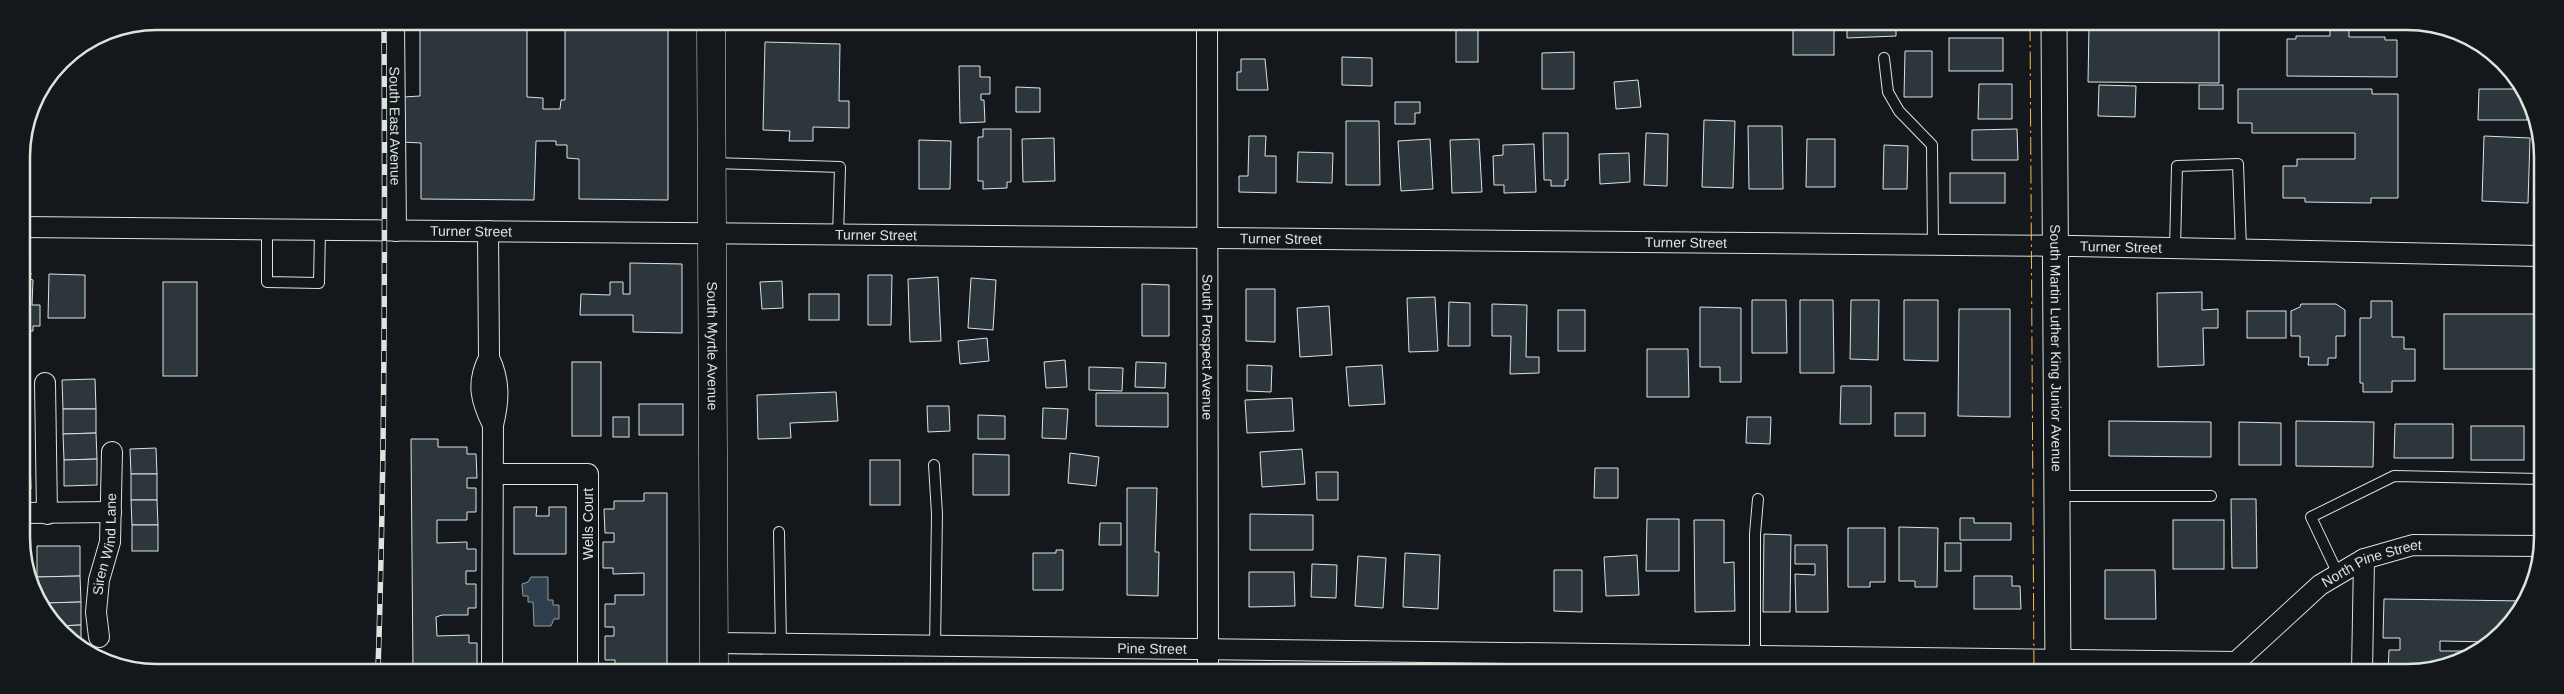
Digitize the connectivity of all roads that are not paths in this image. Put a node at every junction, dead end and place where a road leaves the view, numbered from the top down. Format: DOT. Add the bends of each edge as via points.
graph roads {
  1 [pos="394,30"];
  2 [pos="711,30"];
  3 [pos="1207,30"];
  4 [pos="2054,30"];
  5 [pos="1884,58"];
  6 [pos="712,163"];
  7 [pos="30,228"];
  8 [pos="268,230"];
  9 [pos="320,230"];
  10 [pos="396,231"];
  11 [pos="488,231"];
  12 [pos="712,235"];
  13 [pos="838,236"];
  14 [pos="1207,238"];
  15 [pos="1933,245"];
  16 [pos="2055,246"];
  17 [pos="2175,248"];
  18 [pos="2241,249"];
  19 [pos="2534,256"];
  20 [pos="44,383"];
  21 [pos="112,452"];
  22 [pos="934,466"];
  23 [pos="493,474"];
  24 [pos="2534,479"];
  25 [pos="2057,496"];
  26 [pos="2211,496"];
  27 [pos="1758,499"];
  28 [pos="111,512"];
  29 [pos="30,513"];
  30 [pos="47,514"];
  31 [pos="779,532"];
  32 [pos="2533,546"];
  33 [pos="2364,559"];
  34 [pos="2338,574"];
  35 [pos="99,637"];
  36 [pos="714,644"];
  37 [pos="781,645"];
  38 [pos="935,647"];
  39 [pos="1208,650"];
  40 [pos="1756,656"];
  41 [pos="492,664"];
  42 [pos="588,664"];
  43 [pos="714,664"];
  44 [pos="1208,664"];
  45 [pos="1998,664"];
  46 [pos="2058,664"];
  47 [pos="2243,664"];
  48 [pos="2362,664"];
  1 -- 10 [label="street, South East Avenue"];
  2 -- 6 [label="main road, South Myrtle Avenue"];
  3 -- 14 [label="street, South Prospect Avenue"];
  4 -- 16 [label="street, South Martin Luther King Junior Avenue"];
  5 -- 15 [label="lane" via="1888,92 1898,111 1932,145"];
  6 -- 12 [label="main road, South Myrtle Avenue"];
  6 -- 13 [label="lane" via="840,167"];
  7 -- 8 [label="street, Turner Street"];
  8 -- 9 [label="street, Turner Street"];
  8 -- 9 [label="lane" via="267,282 319,283"];
  9 -- 10 [label="street, Turner Street"];
  10 -- 11 [label="street, Turner Street"];
  11 -- 12 [label="street, Turner Street"];
  11 -- 23 [label="street" via="489,358 497,374 498,405 493,425"];
  12 -- 13 [label="street, Turner Street"];
  12 -- 36 [label="main road, South Myrtle Avenue"];
  13 -- 14 [label="street, Turner Street"];
  14 -- 15 [label="street, Turner Street"];
  14 -- 39 [label="street, South Prospect Avenue"];
  15 -- 16 [label="street, Turner Street"];
  16 -- 17 [label="street, Turner Street"];
  16 -- 25 [label="street, South Martin Luther King Junior Avenue"];
  17 -- 18 [label="street, Turner Street"];
  17 -- 18 [label="lane" via="2177,166 2238,164"];
  18 -- 19 [label="street, Turner Street"];
  20 -- 30 [label="street"];
  21 -- 28 [label="street, Siren Wind Lane"];
  22 -- 38 [label="lane" via="938,514"];
  23 -- 41 [label="street"];
  23 -- 42 [label="street, Wells Court" via="588,474"];
  24 -- 34 [label="lane" via="2394,476 2311,517"];
  25 -- 26 [label="lane"];
  25 -- 46 [label="street, South Martin Luther King Junior Avenue"];
  27 -- 40 [label="lane"];
  28 -- 30 [label="street"];
  28 -- 35 [label="street, Siren Wind Lane" via="110,542 99,580 96,612"];
  29 -- 30 [label="street"];
  31 -- 37 [label="lane"];
  32 -- 33 [label="street, North Pine Street" via="2412,546"];
  33 -- 34 [label="street, North Pine Street"];
  33 -- 48 [label="street"];
  34 -- 47 [label="street, North Pine Street" via="2320,585"];
  36 -- 37 [label="street, Pine Street"];
  36 -- 43 [label="main road, South Myrtle Avenue"];
  37 -- 38 [label="street, Pine Street"];
  38 -- 39 [label="street, Pine Street"];
  39 -- 40 [label="street, Pine Street"];
  39 -- 44 [label="street, South Prospect Avenue"];
  40 -- 45 [label="street, Pine Street"];
}
